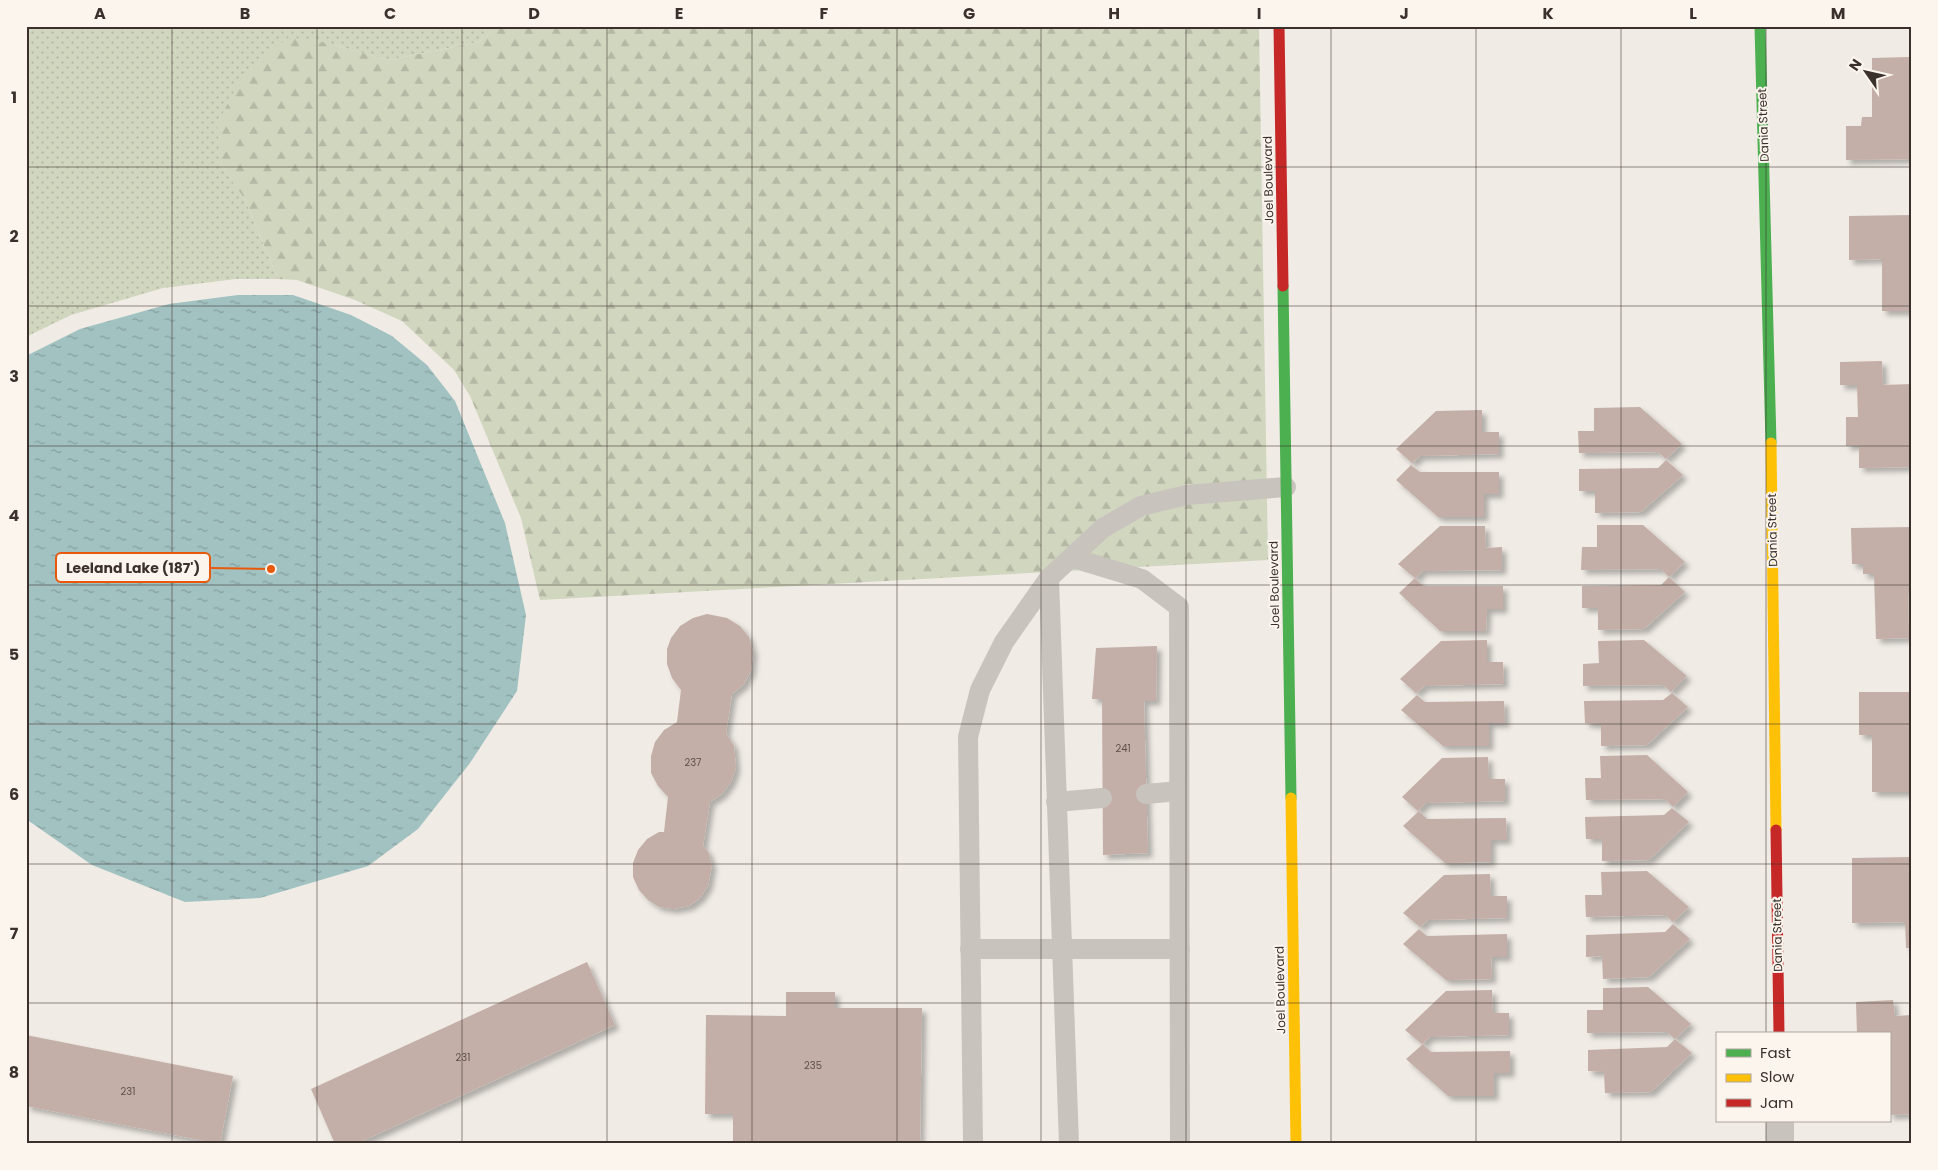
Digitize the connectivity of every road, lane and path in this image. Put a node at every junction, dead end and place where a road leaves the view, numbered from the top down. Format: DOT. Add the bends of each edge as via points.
graph roads {
  1 [pos="1279,26"];
  2 [pos="1760,26"];
  3 [pos="1286,487"];
  4 [pos="1073,558"];
  5 [pos="1049,578"];
  6 [pos="1180,791"];
  7 [pos="1146,794"];
  8 [pos="1102,798"];
  9 [pos="1056,802"];
  10 [pos="970,949"];
  11 [pos="1062,949"];
  12 [pos="1180,949"];
  13 [pos="1779,1032"];
  14 [pos="1780,1122"];
  15 [pos="973,1144"];
  16 [pos="1069,1144"];
  17 [pos="1180,1144"];
  18 [pos="1296,1144"];
  19 [pos="1780,1144"];
  1 -- 3 [label="main road, Joel Boulevard"];
  2 -- 13 [label="main road, Dania Street" via="1770,385"];
  3 -- 4 [label="lane" via="1187,495 1141,506 1103,528"];
  3 -- 18 [label="main road, Joel Boulevard"];
  4 -- 5 [label="lane"];
  4 -- 6 [label="lane" via="1142,579 1179,607"];
  5 -- 9 [label="lane"];
  5 -- 10 [label="lane" via="1004,642 980,690 968,737"];
  6 -- 7 [label="lane"];
  6 -- 12 [label="lane"];
  8 -- 9 [label="lane"];
  9 -- 11 [label="lane"];
  10 -- 11 [label="lane"];
  10 -- 15 [label="lane"];
  11 -- 12 [label="lane"];
  11 -- 16 [label="lane"];
  12 -- 17 [label="lane"];
  14 -- 19 [label="street"];
}
